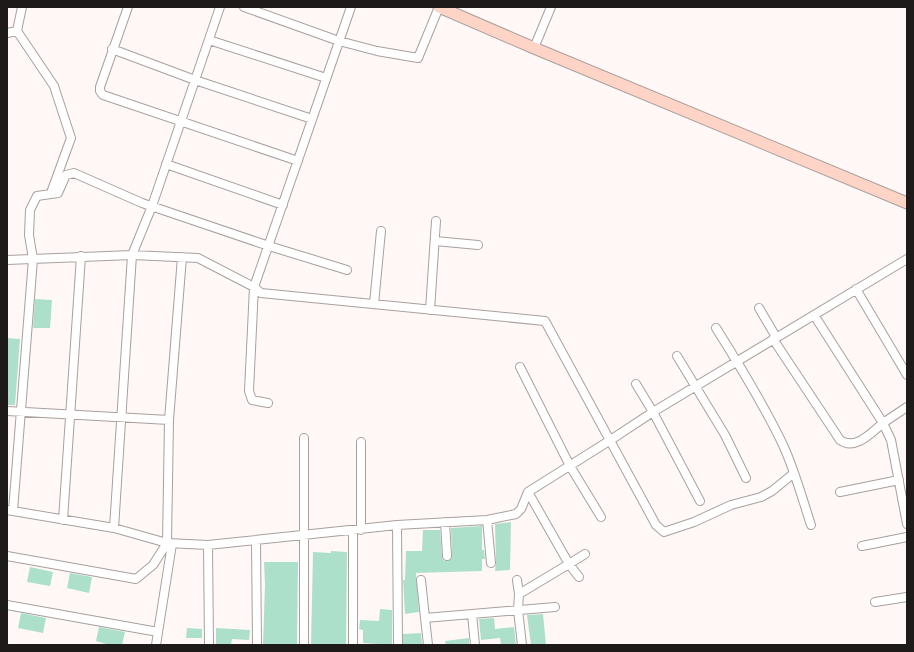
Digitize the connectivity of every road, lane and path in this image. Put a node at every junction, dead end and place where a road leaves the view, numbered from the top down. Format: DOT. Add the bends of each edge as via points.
graph roads {
  1 [pos="22,7"];
  2 [pos="128,7"];
  3 [pos="220,7"];
  4 [pos="244,7"];
  5 [pos="351,7"];
  6 [pos="439,7"];
  7 [pos="551,7"];
  8 [pos="17,31"];
  9 [pos="7,33"];
  10 [pos="209,40"];
  11 [pos="339,41"];
  12 [pos="534,48"];
  13 [pos="112,49"];
  14 [pos="326,78"];
  15 [pos="195,80"];
  16 [pos="312,119"];
  17 [pos="181,120"];
  18 [pos="298,161"];
  19 [pos="166,164"];
  20 [pos="58,193"];
  21 [pos="907,203"];
  22 [pos="283,205"];
  23 [pos="152,206"];
  24 [pos="436,221"];
  25 [pos="381,231"];
  26 [pos="435,241"];
  27 [pos="478,245"];
  28 [pos="269,246"];
  29 [pos="132,254"];
  30 [pos="81,256"];
  31 [pos="182,257"];
  32 [pos="33,259"];
  33 [pos="907,259"];
  34 [pos="7,260"];
  35 [pos="347,270"];
  36 [pos="254,287"];
  37 [pos="856,289"];
  38 [pos="374,304"];
  39 [pos="759,308"];
  40 [pos="430,310"];
  41 [pos="814,315"];
  42 [pos="716,328"];
  43 [pos="775,338"];
  44 [pos="677,356"];
  45 [pos="737,361"];
  46 [pos="520,367"];
  47 [pos="907,375"];
  48 [pos="636,384"];
  49 [pos="696,386"];
  50 [pos="268,403"];
  51 [pos="907,407"];
  52 [pos="7,411"];
  53 [pos="20,412"];
  54 [pos="653,412"];
  55 [pos="71,415"];
  56 [pos="122,418"];
  57 [pos="169,420"];
  58 [pos="882,423"];
  59 [pos="304,438"];
  60 [pos="361,442"];
  61 [pos="610,442"];
  62 [pos="570,466"];
  63 [pos="794,473"];
  64 [pos="746,478"];
  65 [pos="899,480"];
  66 [pos="528,492"];
  67 [pos="840,492"];
  68 [pos="700,501"];
  69 [pos="10,510"];
  70 [pos="601,517"];
  71 [pos="63,520"];
  72 [pos="487,520"];
  73 [pos="445,522"];
  74 [pos="907,524"];
  75 [pos="397,525"];
  76 [pos="811,525"];
  77 [pos="114,528"];
  78 [pos="357,530"];
  79 [pos="303,536"];
  80 [pos="907,537"];
  81 [pos="256,540"];
  82 [pos="170,544"];
  83 [pos="208,545"];
  84 [pos="862,546"];
  85 [pos="585,554"];
  86 [pos="7,556"];
  87 [pos="447,556"];
  88 [pos="491,563"];
  89 [pos="569,564"];
  90 [pos="579,577"];
  91 [pos="421,580"];
  92 [pos="517,580"];
  93 [pos="519,594"];
  94 [pos="907,597"];
  95 [pos="875,602"];
  96 [pos="7,605"];
  97 [pos="555,607"];
  98 [pos="518,610"];
  99 [pos="472,614"];
  100 [pos="425,618"];
  101 [pos="158,632"];
  102 [pos="156,645"];
  103 [pos="209,645"];
  104 [pos="257,645"];
  105 [pos="304,645"];
  106 [pos="354,645"];
  107 [pos="398,645"];
  108 [pos="428,645"];
  109 [pos="475,645"];
  110 [pos="522,645"];
  1 -- 8 [label="street"];
  2 -- 13 [label="street"];
  3 -- 10 [label="street"];
  4 -- 11 [label="street"];
  5 -- 11 [label="street"];
  6 -- 11 [label="street" via="418,58"];
  6 -- 12 [label="main road"];
  7 -- 12 [label="street"];
  8 -- 9 [label="street"];
  8 -- 20 [label="street" via="54,86 71,138 52,190"];
  10 -- 14 [label="street"];
  10 -- 15 [label="street"];
  11 -- 14 [label="street"];
  12 -- 21 [label="main road"];
  13 -- 15 [label="street"];
  13 -- 17 [label="street" via="100,93"];
  14 -- 16 [label="street"];
  15 -- 16 [label="street"];
  15 -- 17 [label="street"];
  16 -- 18 [label="street"];
  17 -- 18 [label="street"];
  17 -- 19 [label="street"];
  18 -- 22 [label="street"];
  19 -- 22 [label="street"];
  19 -- 23 [label="street"];
  20 -- 23 [label="street" via="66,175 74,173"];
  20 -- 32 [label="street" via="37,196 30,210 29,235"];
  22 -- 28 [label="street"];
  23 -- 28 [label="street"];
  23 -- 29 [label="street"];
  24 -- 26 [label="street"];
  25 -- 38 [label="street"];
  26 -- 27 [label="street"];
  26 -- 40 [label="street"];
  28 -- 35 [label="street"];
  28 -- 36 [label="street"];
  29 -- 30 [label="street"];
  29 -- 31 [label="street"];
  29 -- 56 [label="street"];
  30 -- 32 [label="street"];
  30 -- 55 [label="street"];
  31 -- 36 [label="street" via="198,258"];
  31 -- 57 [label="street"];
  32 -- 34 [label="street"];
  32 -- 53 [label="street"];
  33 -- 37 [label="street"];
  36 -- 38 [label="street" via="261,293"];
  36 -- 50 [label="street" via="249,391 252,400"];
  37 -- 41 [label="street"];
  37 -- 47 [label="street"];
  38 -- 40 [label="street"];
  39 -- 43 [label="street"];
  40 -- 61 [label="street" via="545,321"];
  41 -- 43 [label="street"];
  41 -- 58 [label="street"];
  42 -- 45 [label="street"];
  43 -- 45 [label="street"];
  43 -- 58 [label="street" via="840,440 850,444 857,442"];
  44 -- 49 [label="street"];
  45 -- 49 [label="street"];
  45 -- 63 [label="street" via="782,444"];
  46 -- 62 [label="street"];
  48 -- 54 [label="street"];
  49 -- 54 [label="street"];
  49 -- 64 [label="street" via="725,435"];
  51 -- 58 [label="street"];
  52 -- 53 [label="street"];
  53 -- 55 [label="street"];
  53 -- 69 [label="street"];
  54 -- 61 [label="street"];
  54 -- 68 [label="street"];
  55 -- 56 [label="street"];
  55 -- 71 [label="street"];
  56 -- 57 [label="street"];
  56 -- 77 [label="street"];
  57 -- 82 [label="street"];
  58 -- 65 [label="street" via="891,440"];
  59 -- 79 [label="street"];
  60 -- 78 [label="street"];
  61 -- 62 [label="street"];
  61 -- 63 [label="street" via="656,525 664,532 694,522 731,504 761,496 772,491"];
  62 -- 66 [label="street"];
  62 -- 70 [label="street"];
  63 -- 76 [label="street"];
  65 -- 67 [label="street"];
  65 -- 74 [label="street"];
  66 -- 72 [label="street" via="516,514"];
  66 -- 89 [label="street"];
  69 -- 71 [label="street"];
  71 -- 77 [label="street"];
  72 -- 73 [label="street"];
  72 -- 88 [label="street"];
  73 -- 75 [label="street"];
  73 -- 87 [label="street"];
  75 -- 78 [label="street"];
  75 -- 107 [label="street"];
  77 -- 82 [label="street"];
  78 -- 79 [label="street"];
  78 -- 106 [label="street"];
  79 -- 81 [label="street"];
  79 -- 105 [label="street"];
  80 -- 84 [label="street"];
  81 -- 83 [label="street"];
  81 -- 104 [label="street"];
  82 -- 83 [label="street"];
  82 -- 86 [label="street" via="153,565 136,579"];
  82 -- 101 [label="street"];
  83 -- 103 [label="street"];
  85 -- 89 [label="street"];
  89 -- 90 [label="street"];
  89 -- 93 [label="street"];
  91 -- 100 [label="street"];
  92 -- 93 [label="street"];
  93 -- 98 [label="street"];
  94 -- 95 [label="street"];
  96 -- 101 [label="street"];
  97 -- 98 [label="street"];
  98 -- 99 [label="street"];
  98 -- 110 [label="street"];
  99 -- 100 [label="street"];
  99 -- 109 [label="street"];
  100 -- 108 [label="street"];
  101 -- 102 [label="street"];
}
